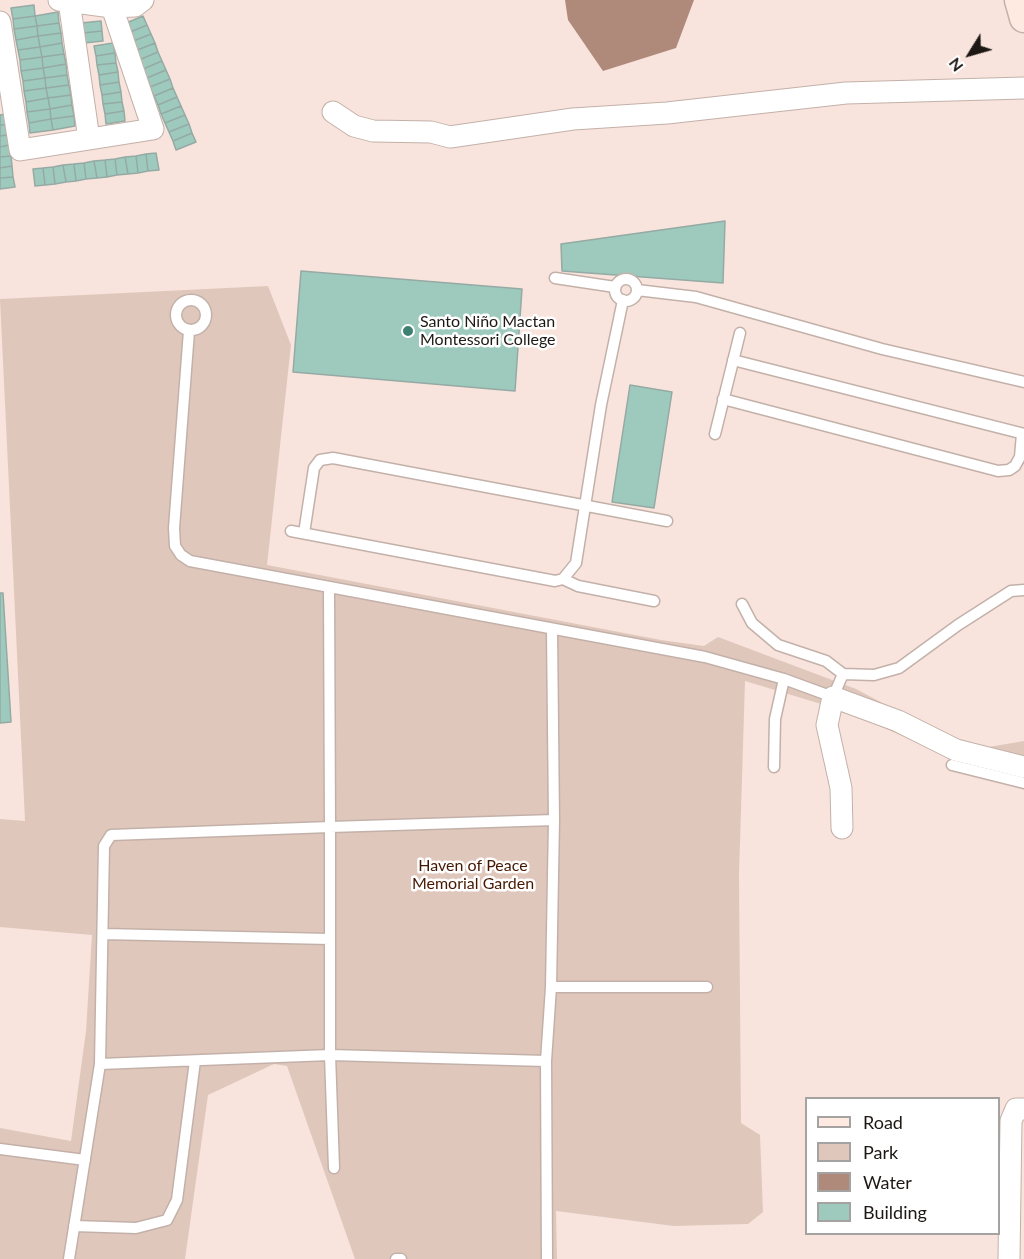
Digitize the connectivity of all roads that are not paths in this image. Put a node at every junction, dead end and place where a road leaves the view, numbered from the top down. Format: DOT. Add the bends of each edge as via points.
graph roads {
  1 [pos="144,0"];
  2 [pos="1019,0"];
  3 [pos="64,1"];
  4 [pos="112,7"];
  5 [pos="1024,18"];
  6 [pos="0,22"];
  7 [pos="1024,88"];
  8 [pos="333,112"];
  9 [pos="89,139"];
  10 [pos="555,278"];
  11 [pos="615,287"];
  12 [pos="637,290"];
  13 [pos="623,300"];
  14 [pos="189,331"];
  15 [pos="740,333"];
  16 [pos="733,360"];
  17 [pos="1024,382"];
  18 [pos="723,399"];
  19 [pos="715,434"];
  20 [pos="1023,434"];
  21 [pos="585,504"];
  22 [pos="667,521"];
  23 [pos="291,531"];
  24 [pos="304,533"];
  25 [pos="563,579"];
  26 [pos="329,589"];
  27 [pos="1024,590"];
  28 [pos="654,601"];
  29 [pos="742,604"];
  30 [pos="552,630"];
  31 [pos="843,674"];
  32 [pos="784,679"];
  33 [pos="833,698"];
  34 [pos="1024,752"];
  35 [pos="989,757"];
  36 [pos="952,765"];
  37 [pos="774,767"];
  38 [pos="1024,767"];
  39 [pos="1024,783"];
  40 [pos="554,820"];
  41 [pos="330,827"];
  42 [pos="842,828"];
  43 [pos="104,934"];
  44 [pos="330,939"];
  45 [pos="551,987"];
  46 [pos="707,987"];
  47 [pos="330,1055"];
  48 [pos="195,1061"];
  49 [pos="546,1061"];
  50 [pos="100,1064"];
  51 [pos="1024,1109"];
  52 [pos="0,1149"];
  53 [pos="85,1160"];
  54 [pos="333,1168"];
  55 [pos="74,1226"];
  56 [pos="69,1259"];
  57 [pos="396,1259"];
  58 [pos="401,1259"];
  59 [pos="547,1259"];
  60 [pos="1009,1259"];
  1 -- 4 [label="street" via="135,6"];
  2 -- 5 [label="street"];
  3 -- 4 [label="street"];
  3 -- 9 [label="street"];
  4 -- 9 [label="street" via="153,129"];
  6 -- 9 [label="street" via="20,150"];
  7 -- 8 [label="street" via="846,93 668,113 573,119 450,137 431,132 373,131 354,126"];
  10 -- 11 [label="lane"];
  11 -- 12 [label="lane" via="621,280 630,279"];
  11 -- 13 [label="lane" via="617,296"];
  12 -- 13 [label="lane" via="630,300"];
  12 -- 17 [label="lane" via="696,297 882,349"];
  13 -- 21 [label="lane"];
  14 -- 26 [label="lane" via="175,546 190,561"];
  15 -- 16 [label="lane"];
  16 -- 18 [label="lane"];
  16 -- 20 [label="lane"];
  18 -- 19 [label="lane"];
  18 -- 20 [label="lane" via="998,471 1015,466"];
  21 -- 22 [label="lane"];
  21 -- 24 [label="lane" via="333,458 320,460 314,468"];
  21 -- 25 [label="lane" via="576,563"];
  23 -- 24 [label="lane"];
  24 -- 25 [label="lane" via="555,581"];
  25 -- 28 [label="lane" via="578,586"];
  26 -- 30 [label="lane"];
  26 -- 41 [label="lane"];
  27 -- 31 [label="lane" via="1011,591 899,668 874,675"];
  29 -- 31 [label="lane" via="752,623 778,645 806,652"];
  30 -- 32 [label="lane" via="705,657"];
  30 -- 40 [label="lane"];
  31 -- 33 [label="lane"];
  32 -- 33 [label="lane"];
  32 -- 37 [label="lane" via="775,719"];
  33 -- 35 [label="street" via="898,722 957,750"];
  33 -- 42 [label="street" via="827,725 841,788"];
  34 -- 35 [label="street"];
  35 -- 38 [label="street"];
  36 -- 39 [label="lane"];
  40 -- 41 [label="lane"];
  40 -- 45 [label="lane"];
  41 -- 43 [label="lane" via="111,835 104,846"];
  41 -- 44 [label="lane"];
  43 -- 44 [label="lane"];
  43 -- 50 [label="lane"];
  44 -- 47 [label="lane"];
  45 -- 46 [label="lane"];
  45 -- 49 [label="lane"];
  47 -- 48 [label="lane"];
  47 -- 49 [label="lane"];
  47 -- 54 [label="lane"];
  48 -- 50 [label="lane"];
  48 -- 55 [label="lane" via="177,1200 167,1220 136,1228"];
  49 -- 59 [label="lane"];
  50 -- 53 [label="lane"];
  51 -- 60 [label="street" via="1016,1109 1011,1121"];
  52 -- 53 [label="lane"];
  53 -- 55 [label="lane"];
  55 -- 56 [label="lane"];
  57 -- 58 [label="lane"];
}
